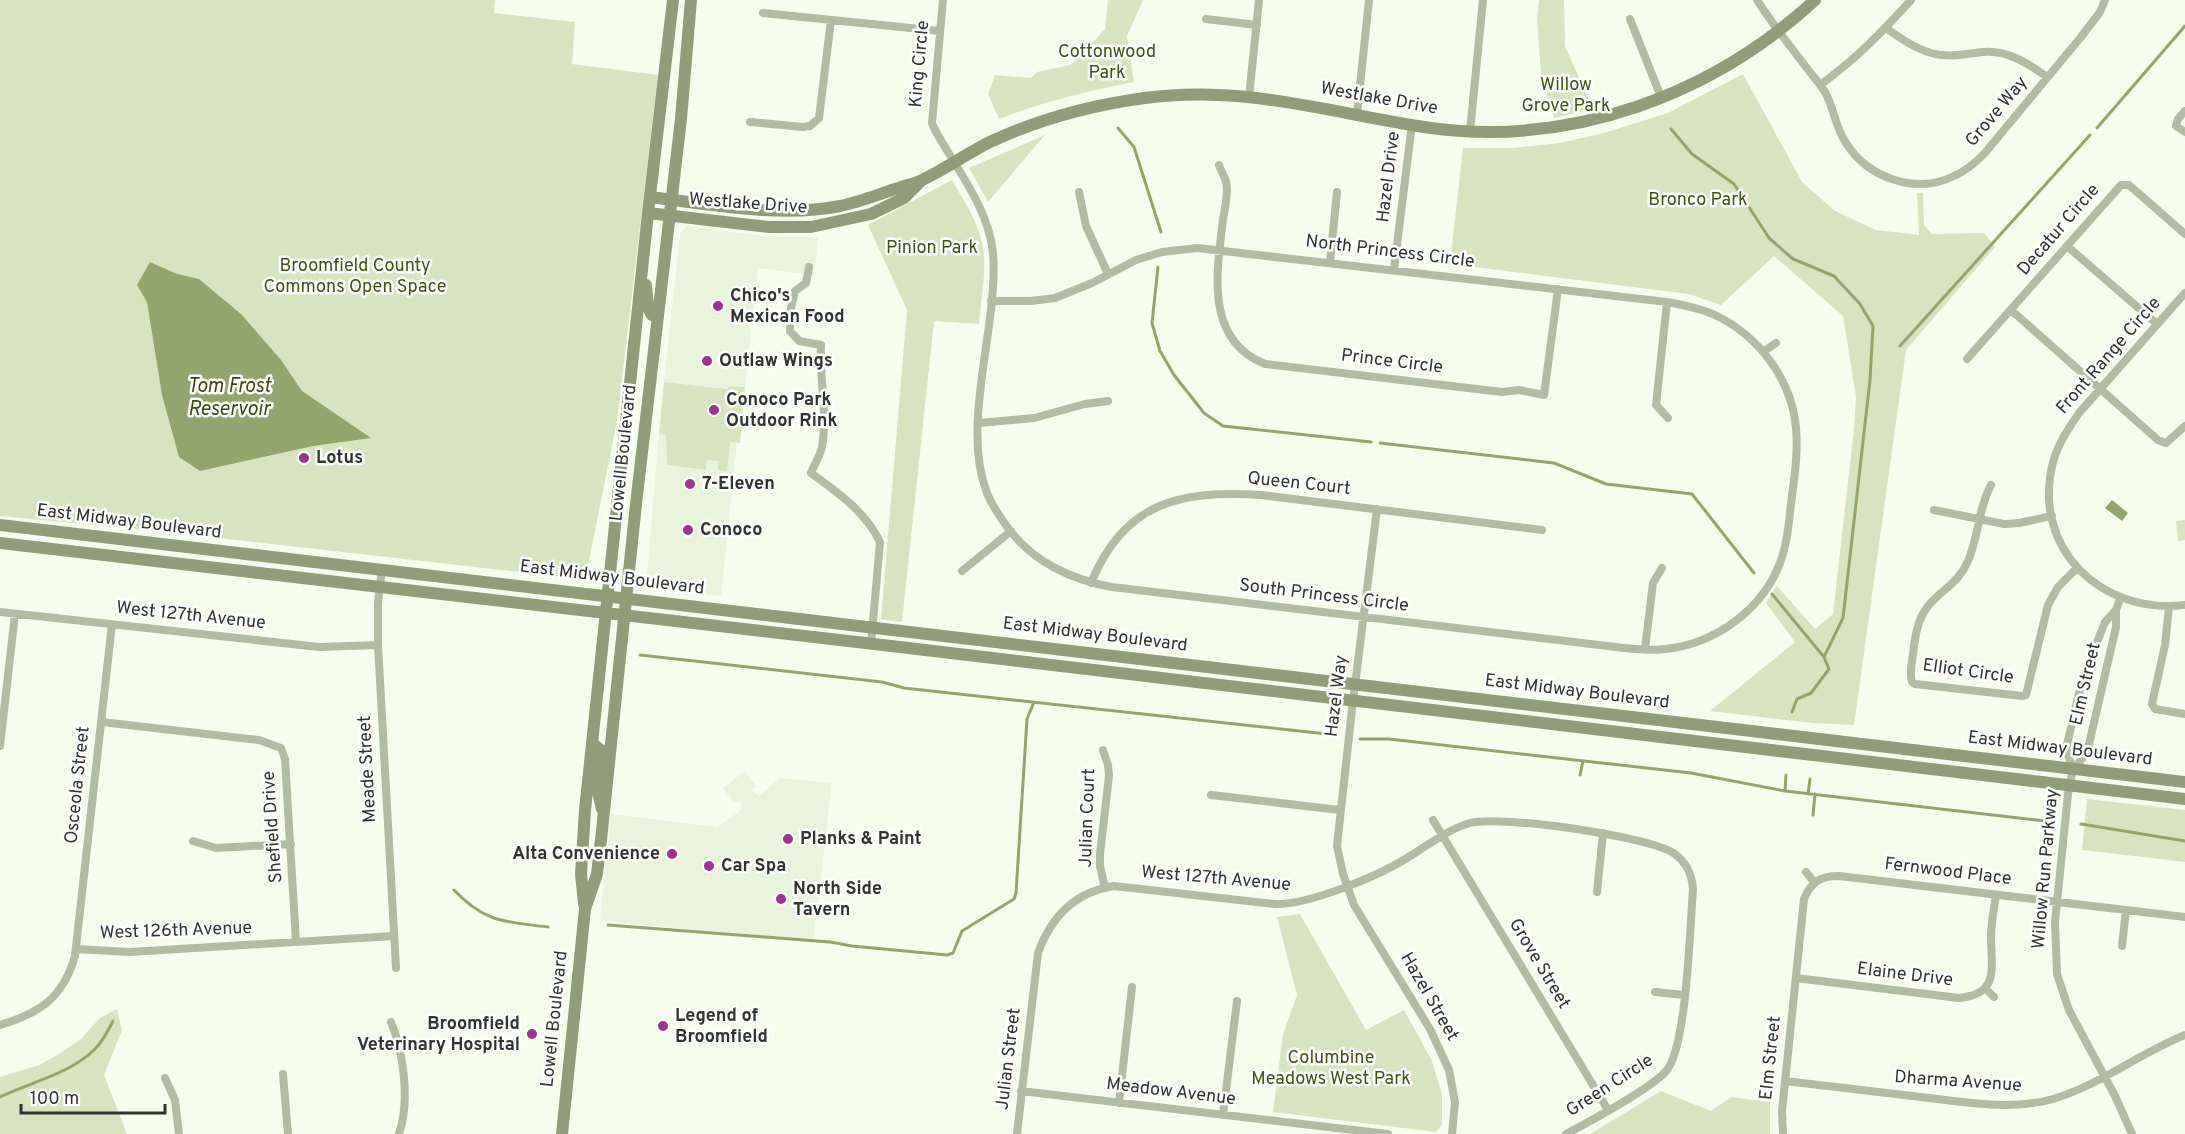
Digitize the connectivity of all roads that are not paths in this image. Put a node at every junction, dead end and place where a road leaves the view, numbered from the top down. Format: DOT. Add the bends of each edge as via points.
graph roads {
  1 [pos="673,0"];
  2 [pos="691,0"];
  3 [pos="943,0"];
  4 [pos="1259,0"];
  5 [pos="1369,0"];
  6 [pos="1483,0"];
  7 [pos="1757,0"];
  8 [pos="1815,0"];
  9 [pos="1911,0"];
  10 [pos="2105,0"];
  11 [pos="763,13"];
  12 [pos="1206,19"];
  13 [pos="1630,19"];
  14 [pos="831,20"];
  15 [pos="1257,25"];
  16 [pos="1886,28"];
  17 [pos="940,31"];
  18 [pos="1779,31"];
  19 [pos="2047,77"];
  20 [pos="1820,85"];
  21 [pos="1249,97"];
  22 [pos="1661,97"];
  23 [pos="2185,111"];
  24 [pos="1357,114"];
  25 [pos="750,122"];
  26 [pos="1412,124"];
  27 [pos="1470,131"];
  28 [pos="2185,132"];
  29 [pos="953,162"];
  30 [pos="1219,165"];
  31 [pos="921,181"];
  32 [pos="1079,192"];
  33 [pos="1337,192"];
  34 [pos="650,197"];
  35 [pos="671,199"];
  36 [pos="648,213"];
  37 [pos="669,216"];
  38 [pos="2185,234"];
  39 [pos="2067,246"];
  40 [pos="1220,249"];
  41 [pos="644,253"];
  42 [pos="1330,262"];
  43 [pos="808,267"];
  44 [pos="1394,269"];
  45 [pos="1108,274"];
  46 [pos="1558,289"];
  47 [pos="2185,292"];
  48 [pos="991,301"];
  49 [pos="1667,302"];
  50 [pos="2011,310"];
  51 [pos="657,317"];
  52 [pos="2157,324"];
  53 [pos="1776,343"];
  54 [pos="1764,352"];
  55 [pos="1966,359"];
  56 [pos="2101,390"];
  57 [pos="1108,401"];
  58 [pos="1668,418"];
  59 [pos="979,423"];
  60 [pos="2185,426"];
  61 [pos="1991,485"];
  62 [pos="1377,509"];
  63 [pos="1934,510"];
  64 [pos="2052,516"];
  65 [pos="1979,519"];
  66 [pos="0,525"];
  67 [pos="1542,530"];
  68 [pos="1011,531"];
  69 [pos="0,543"];
  70 [pos="382,568"];
  71 [pos="1662,568"];
  72 [pos="2077,568"];
  73 [pos="962,571"];
  74 [pos="1091,583"];
  75 [pos="380,587"];
  76 [pos="609,596"];
  77 [pos="627,598"];
  78 [pos="2120,598"];
  79 [pos="2185,604"];
  80 [pos="2169,607"];
  81 [pos="2116,610"];
  82 [pos="0,612"];
  83 [pos="608,613"];
  84 [pos="15,614"];
  85 [pos="626,615"];
  86 [pos="1363,617"];
  87 [pos="112,624"];
  88 [pos="872,626"];
  89 [pos="871,644"];
  90 [pos="378,645"];
  91 [pos="1645,649"];
  92 [pos="1355,684"];
  93 [pos="1353,700"];
  94 [pos="2185,714"];
  95 [pos="2,720"];
  96 [pos="102,722"];
  97 [pos="289,742"];
  98 [pos="592,744"];
  99 [pos="0,746"];
  100 [pos="281,748"];
  101 [pos="1102,750"];
  102 [pos="2073,769"];
  103 [pos="2185,782"];
  104 [pos="2070,785"];
  105 [pos="1211,795"];
  106 [pos="2185,799"];
  107 [pos="1340,810"];
  108 [pos="604,816"];
  109 [pos="1433,820"];
  110 [pos="1603,833"];
  111 [pos="1443,837"];
  112 [pos="193,842"];
  113 [pos="291,844"];
  114 [pos="1687,867"];
  115 [pos="1806,872"];
  116 [pos="1814,882"];
  117 [pos="1347,885"];
  118 [pos="1105,888"];
  119 [pos="1597,892"];
  120 [pos="1996,895"];
  121 [pos="2057,902"];
  122 [pos="585,909"];
  123 [pos="2126,910"];
  124 [pos="2185,917"];
  125 [pos="394,936"];
  126 [pos="296,942"];
  127 [pos="2122,946"];
  128 [pos="76,949"];
  129 [pos="396,968"];
  130 [pos="1796,978"];
  131 [pos="1034,987"];
  132 [pos="1132,987"];
  133 [pos="1985,988"];
  134 [pos="1655,992"];
  135 [pos="1684,994"];
  136 [pos="1994,997"];
  137 [pos="1237,1001"];
  138 [pos="391,1022"];
  139 [pos="0,1025"];
  140 [pos="2185,1035"];
  141 [pos="283,1074"];
  142 [pos="2104,1077"];
  143 [pos="165,1078"];
  144 [pos="1785,1081"];
  145 [pos="1022,1091"];
  146 [pos="1119,1103"];
  147 [pos="1608,1110"];
  148 [pos="1223,1115"];
  149 [pos="179,1134"];
  150 [pos="288,1134"];
  151 [pos="399,1134"];
  152 [pos="562,1134"];
  153 [pos="1017,1134"];
  154 [pos="1388,1134"];
  155 [pos="1452,1134"];
  156 [pos="1566,1134"];
  157 [pos="1783,1134"];
  158 [pos="2132,1134"];
  1 -- 34 [label="main road, Lowell Boulevard"];
  2 -- 35 [label="main road, Lowell Boulevard"];
  3 -- 17 [label="street, King Circle"];
  4 -- 15 [label="street"];
  5 -- 24 [label="street"];
  6 -- 27 [label="street"];
  7 -- 18 [label="street, Grove Way"];
  8 -- 18 [label="main road, Westlake Drive"];
  9 -- 16 [label="street"];
  10 -- 19 [label="street, Grove Way" via="2100,12"];
  11 -- 14 [label="street"];
  12 -- 15 [label="street"];
  13 -- 22 [label="street"];
  14 -- 17 [label="street"];
  14 -- 25 [label="street" via="819,118 804,127"];
  15 -- 21 [label="street"];
  16 -- 19 [label="street" via="1910,45 1931,53 1959,56 1994,52 2019,60"];
  16 -- 20 [label="street" via="1849,64"];
  17 -- 29 [label="street, King Circle" via="932,123"];
  18 -- 20 [label="street, Grove Way"];
  18 -- 22 [label="main road, Westlake Drive" via="1717,71"];
  19 -- 20 [label="street, Grove Way" via="1969,168 1925,184 1884,177 1855,157 1840,134"];
  21 -- 24 [label="main road, Westlake Drive"];
  21 -- 29 [label="main road, Westlake Drive" via="1188,94 1110,103 1034,124"];
  22 -- 27 [label="main road, Westlake Drive" via="1552,129"];
  23 -- 28 [label="street" via="2176,126"];
  24 -- 26 [label="main road, Westlake Drive"];
  26 -- 27 [label="main road, Westlake Drive"];
  26 -- 44 [label="street, Hazel Drive"];
  29 -- 31 [label="main road, Westlake Drive"];
  29 -- 48 [label="street, South Princess Circle" via="983,216 990,237"];
  30 -- 40 [label="street" via="1227,184"];
  31 -- 35 [label="main road, Westlake Drive" via="820,209 769,209"];
  31 -- 37 [label="main road, Westlake Drive" via="904,198 871,214 811,227 769,227"];
  32 -- 45 [label="street" via="1086,226"];
  33 -- 42 [label="street"];
  34 -- 35 [label="main road, Westlake Drive"];
  34 -- 36 [label="main road, Lowell Boulevard"];
  35 -- 37 [label="main road, Lowell Boulevard"];
  36 -- 37 [label="main road, Westlake Drive"];
  36 -- 41 [label="main road, Lowell Boulevard"];
  37 -- 51 [label="main road, Lowell Boulevard"];
  38 -- 39 [label="street, Decatur Circle" via="2124,184"];
  39 -- 50 [label="street, Decatur Circle"];
  39 -- 52 [label="street"];
  40 -- 42 [label="street, North Princess Circle"];
  40 -- 45 [label="street, North Princess Circle" via="1162,252"];
  40 -- 46 [label="street, Prince Circle" via="1217,290 1231,339 1245,355 1265,364 1314,370 1544,395"];
  41 -- 51 [label="main road" via="648,307"];
  41 -- 76 [label="main road, Lowell Boulevard"];
  42 -- 44 [label="street, North Princess Circle"];
  43 -- 88 [label="street" via="806,283 795,291 790,331 799,341 821,345 824,411 821,449 811,473 862,513 880,542"];
  44 -- 46 [label="street, North Princess Circle"];
  45 -- 48 [label="street, North Princess Circle" via="1055,298"];
  46 -- 49 [label="street, North Princess Circle"];
  47 -- 52 [label="street, Front Range Circle"];
  48 -- 59 [label="street, South Princess Circle"];
  49 -- 54 [label="street, North Princess Circle" via="1715,315"];
  49 -- 58 [label="street" via="1656,405"];
  50 -- 55 [label="street, Decatur Circle"];
  50 -- 56 [label="street"];
  51 -- 77 [label="main road, Lowell Boulevard"];
  52 -- 56 [label="street, Front Range Circle"];
  53 -- 54 [label="street"];
  54 -- 91 [label="street, South Princess Circle" via="1786,390 1796,427 1788,535 1780,564 1758,599 1728,627 1692,643 1664,650"];
  56 -- 60 [label="street" via="2163,442 2171,441"];
  56 -- 64 [label="street, Front Range Circle" via="2079,413 2058,446 2050,476"];
  57 -- 59 [label="street" via="1034,418"];
  59 -- 68 [label="street, South Princess Circle" via="977,442 987,494"];
  61 -- 65 [label="street, Elliot Circle"];
  62 -- 67 [label="street, Queen Court"];
  62 -- 74 [label="street, Queen Court" via="1232,493 1167,503 1136,519 1110,546"];
  62 -- 86 [label="street, Hazel Way"];
  63 -- 65 [label="street"];
  64 -- 65 [label="street" via="2011,524"];
  64 -- 72 [label="street, Front Range Circle" via="2059,538"];
  65 -- 72 [label="street, Elliot Circle" via="1967,564 1918,622 1910,678 1915,684 2026,695 2048,604"];
  66 -- 70 [label="main road, East Midway Boulevard"];
  68 -- 73 [label="street"];
  68 -- 74 [label="street, South Princess Circle" via="1048,565"];
  69 -- 75 [label="main road, East Midway Boulevard"];
  70 -- 75 [label="street, Meade Street"];
  70 -- 76 [label="main road, East Midway Boulevard"];
  71 -- 91 [label="street" via="1653,583"];
  72 -- 78 [label="street, Front Range Circle"];
  74 -- 86 [label="street, South Princess Circle"];
  75 -- 83 [label="main road, East Midway Boulevard"];
  75 -- 90 [label="street, Meade Street"];
  76 -- 77 [label="main road, East Midway Boulevard"];
  76 -- 83 [label="main road, Lowell Boulevard"];
  77 -- 85 [label="main road, Lowell Boulevard"];
  77 -- 88 [label="main road, East Midway Boulevard"];
  78 -- 80 [label="street, Front Range Circle"];
  78 -- 81 [label="street, Elm Street"];
  79 -- 80 [label="street, Front Range Circle"];
  80 -- 94 [label="street" via="2152,704 2155,709"];
  81 -- 102 [label="street, Elm Street" via="2116,627 2087,753"];
  81 -- 102 [label="street, Elm Street" via="2105,622 2082,681 2066,749"];
  82 -- 84 [label="street, West 127th Avenue"];
  83 -- 85 [label="main road, East Midway Boulevard"];
  83 -- 98 [label="main road, Lowell Boulevard"];
  84 -- 87 [label="street, West 127th Avenue"];
  84 -- 95 [label="street"];
  85 -- 89 [label="main road, East Midway Boulevard"];
  85 -- 108 [label="main road, Lowell Boulevard"];
  86 -- 91 [label="street, South Princess Circle"];
  86 -- 92 [label="street, Hazel Way"];
  87 -- 90 [label="street, West 127th Avenue" via="319,647"];
  87 -- 96 [label="street, Osceola Street"];
  88 -- 89 [label="street"];
  88 -- 92 [label="main road, East Midway Boulevard"];
  89 -- 93 [label="main road, East Midway Boulevard"];
  90 -- 125 [label="street, Meade Street"];
  92 -- 93 [label="street, Hazel Way"];
  92 -- 102 [label="main road, East Midway Boulevard"];
  93 -- 104 [label="main road, East Midway Boulevard"];
  93 -- 107 [label="street, Hazel Way"];
  95 -- 99 [label="street"];
  96 -- 100 [label="street, Shefield Drive" via="259,740"];
  96 -- 128 [label="street, Osceola Street"];
  97 -- 100 [label="street"];
  98 -- 108 [label="main road" via="602,751 598,792"];
  98 -- 122 [label="main road, Lowell Boulevard" via="581,874"];
  100 -- 113 [label="street, Shefield Drive"];
  101 -- 118 [label="street, Julian Court" via="1109,776 1100,854"];
  102 -- 103 [label="main road, East Midway Boulevard"];
  102 -- 104 [label="street, Willow Run Parkway"];
  104 -- 106 [label="main road, East Midway Boulevard"];
  104 -- 121 [label="street, Willow Run Parkway"];
  105 -- 107 [label="street"];
  107 -- 117 [label="street, Hazel Way" via="1337,846"];
  108 -- 122 [label="main road, Lowell Boulevard" via="597,874"];
  109 -- 111 [label="street"];
  110 -- 111 [label="street, West 127th Avenue" via="1491,820 1459,827"];
  110 -- 114 [label="street, West 127th Avenue" via="1668,850"];
  110 -- 119 [label="street"];
  111 -- 117 [label="street, West 127th Avenue" via="1388,870"];
  111 -- 147 [label="street, Grove Street"];
  112 -- 113 [label="street" via="216,848"];
  113 -- 126 [label="street, Shefield Drive"];
  114 -- 135 [label="street, Green Circle" via="1693,889"];
  115 -- 116 [label="street"];
  116 -- 120 [label="street, Fernwood Place" via="1839,876"];
  116 -- 130 [label="street, Elm Street" via="1804,899"];
  117 -- 118 [label="street, West 127th Avenue" via="1288,904 1153,889"];
  117 -- 155 [label="street, Hazel Street" via="1354,905 1443,1055 1452,1077 1455,1102"];
  118 -- 131 [label="street, West 127th Avenue" via="1074,902 1057,916 1038,953"];
  120 -- 121 [label="street, Fernwood Place"];
  120 -- 133 [label="street" via="1991,931 1993,965"];
  121 -- 123 [label="street, Fernwood Place"];
  121 -- 142 [label="street, Willow Run Parkway" via="2057,974 2069,1010"];
  122 -- 152 [label="main road, Lowell Boulevard"];
  123 -- 124 [label="street, Fernwood Place"];
  123 -- 127 [label="street"];
  125 -- 126 [label="street, West 126th Avenue"];
  125 -- 129 [label="street, Meade Street"];
  126 -- 128 [label="street, West 126th Avenue" via="130,952"];
  128 -- 139 [label="street, West 126th Avenue" via="64,983 49,1003 30,1016"];
  130 -- 133 [label="street, Elaine Drive" via="1959,998"];
  130 -- 144 [label="street, Elm Street"];
  131 -- 145 [label="street, Julian Street"];
  132 -- 146 [label="street"];
  133 -- 136 [label="street"];
  134 -- 135 [label="street"];
  135 -- 147 [label="street, Green Circle" via="1671,1063 1661,1076"];
  137 -- 148 [label="street"];
  138 -- 151 [label="street" via="399,1042 403,1072 404,1108"];
  140 -- 142 [label="street, Dharma Avenue"];
  141 -- 150 [label="street"];
  142 -- 144 [label="street, Dharma Avenue" via="2054,1099 2025,1105"];
  142 -- 158 [label="street, Willow Run Parkway"];
  143 -- 149 [label="street" via="175,1100"];
  144 -- 157 [label="street, Elm Street"];
  145 -- 146 [label="street, Meadow Avenue"];
  145 -- 153 [label="street, Julian Street"];
  146 -- 148 [label="street, Meadow Avenue"];
  147 -- 156 [label="street, Green Circle"];
  148 -- 154 [label="street, Meadow Avenue"];
}
